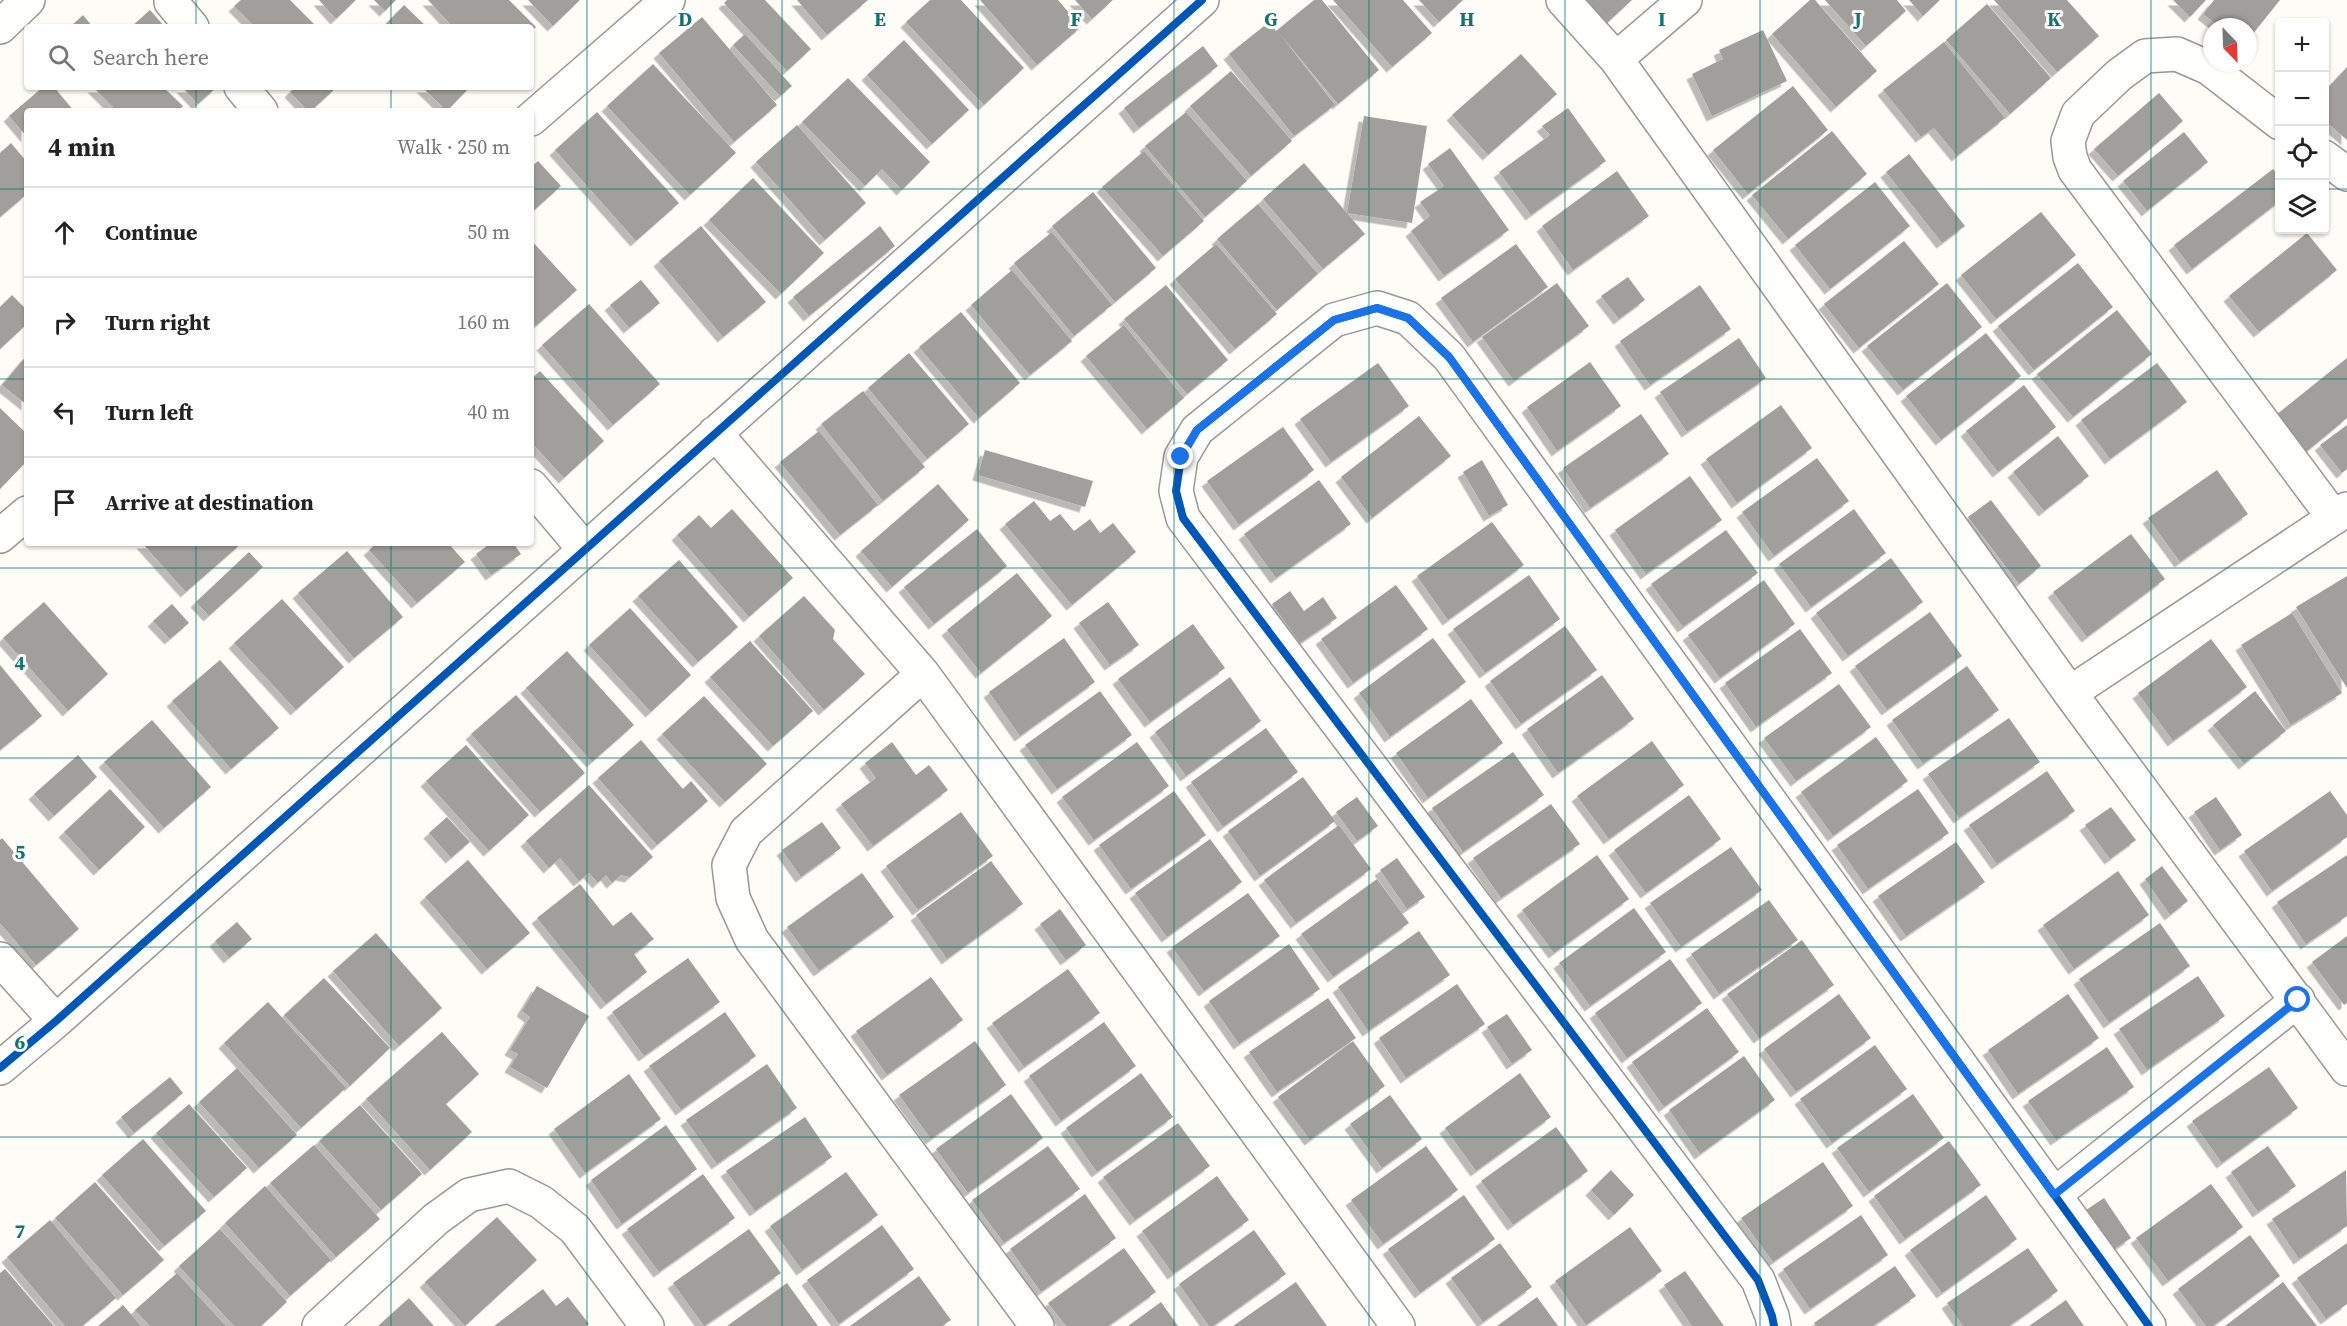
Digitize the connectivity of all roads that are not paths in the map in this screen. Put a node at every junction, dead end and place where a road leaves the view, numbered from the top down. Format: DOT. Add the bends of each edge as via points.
graph roads {
  1 [pos="28,0"];
  2 [pos="173,0"];
  3 [pos="668,0"];
  4 [pos="1202,0"];
  5 [pos="1563,0"];
  6 [pos="1685,0"];
  7 [pos="189,24"];
  8 [pos="0,27"];
  9 [pos="1616,59"];
  10 [pos="244,90"];
  11 [pos="258,108"];
  12 [pos="534,116"];
  13 [pos="2275,119"];
  14 [pos="2329,160"];
  15 [pos="2347,174"];
  16 [pos="715,433"];
  17 [pos="534,490"];
  18 [pos="2340,514"];
  19 [pos="24,516"];
  20 [pos="0,536"];
  21 [pos="585,550"];
  22 [pos="922,674"];
  23 [pos="2070,693"];
  24 [pos="0,959"];
  25 [pos="2298,1000"];
  26 [pos="56,1021"];
  27 [pos="0,1068"];
  28 [pos="2347,1069"];
  29 [pos="2054,1195"];
  30 [pos="319,1326"];
  31 [pos="647,1326"];
  32 [pos="1037,1326"];
  33 [pos="1398,1326"];
  34 [pos="1774,1326"];
  35 [pos="2149,1326"];
  1 -- 8 [label="street"];
  2 -- 7 [label="street"];
  3 -- 12 [label="street"];
  4 -- 16 [label="street"];
  5 -- 9 [label="street"];
  6 -- 9 [label="street"];
  9 -- 23 [label="street"];
  10 -- 11 [label="street"];
  13 -- 18 [label="street" via="2209,68 2177,54 2145,56 2078,114 2068,141 2070,157 2075,170"];
  14 -- 15 [label="street"];
  16 -- 21 [label="street"];
  16 -- 22 [label="street"];
  17 -- 21 [label="street"];
  18 -- 23 [label="street"];
  19 -- 20 [label="street"];
  21 -- 26 [label="street"];
  22 -- 32 [label="street" via="746,832 729,865 733,898 752,940"];
  22 -- 33 [label="street"];
  23 -- 25 [label="street"];
  24 -- 26 [label="street"];
  25 -- 28 [label="street"];
  25 -- 29 [label="street"];
  26 -- 27 [label="street"];
  29 -- 34 [label="street" via="1449,357 1408,318 1377,308 1334,320 1197,430 1181,457 1176,491 1183,518 1758,1280"];
  29 -- 35 [label="street"];
  30 -- 31 [label="street" via="436,1219 469,1195 509,1186 541,1202 575,1229"];
}
